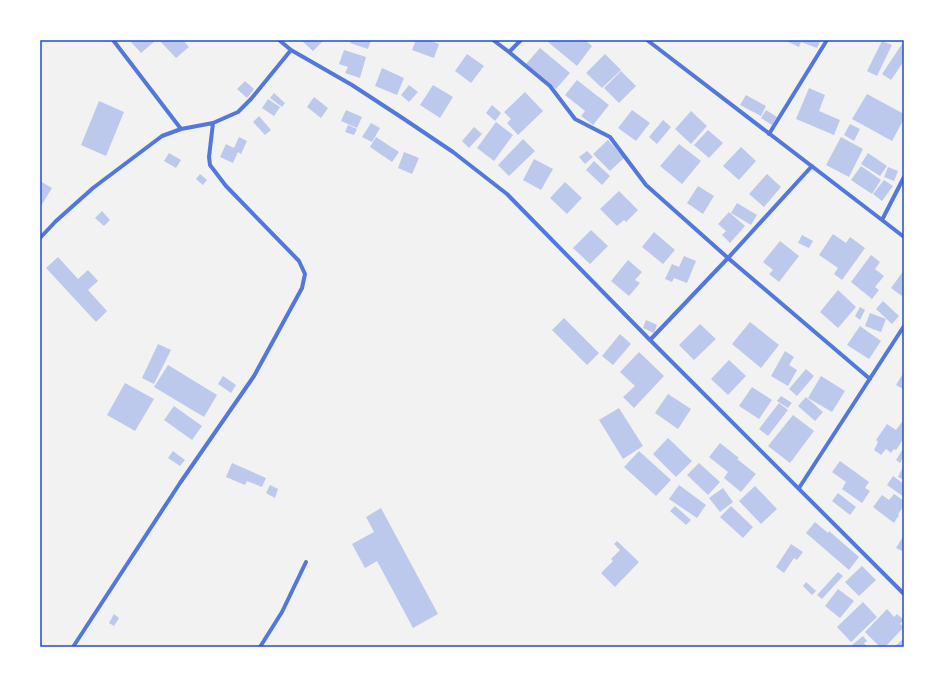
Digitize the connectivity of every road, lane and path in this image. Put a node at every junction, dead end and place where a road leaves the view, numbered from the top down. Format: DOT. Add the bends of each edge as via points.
graph roads {
  1 [pos="113,40"];
  2 [pos="279,40"];
  3 [pos="493,40"];
  4 [pos="521,40"];
  5 [pos="647,40"];
  6 [pos="827,40"];
  7 [pos="291,50"];
  8 [pos="509,52"];
  9 [pos="213,123"];
  10 [pos="181,129"];
  11 [pos="769,134"];
  12 [pos="812,166"];
  13 [pos="904,177"];
  14 [pos="882,220"];
  15 [pos="904,237"];
  16 [pos="40,238"];
  17 [pos="728,258"];
  18 [pos="904,326"];
  19 [pos="650,340"];
  20 [pos="870,379"];
  21 [pos="799,488"];
  22 [pos="306,562"];
  23 [pos="904,594"];
  24 [pos="73,647"];
  25 [pos="260,647"];
  1 -- 10 [label="street"];
  2 -- 7 [label="street"];
  3 -- 8 [label="street"];
  4 -- 8 [label="street"];
  5 -- 11 [label="street"];
  6 -- 11 [label="street"];
  7 -- 9 [label="street" via="238,112"];
  7 -- 19 [label="street" via="404,119 453,152 507,194"];
  8 -- 17 [label="street" via="550,86 575,119 610,137 646,185"];
  9 -- 10 [label="street"];
  9 -- 24 [label="street" via="210,165 226,186 299,261 305,274 302,288 254,376"];
  10 -- 16 [label="street" via="162,136 93,188"];
  11 -- 12 [label="street"];
  12 -- 14 [label="street"];
  12 -- 17 [label="street"];
  13 -- 14 [label="street"];
  14 -- 15 [label="street"];
  17 -- 19 [label="street"];
  17 -- 20 [label="street"];
  18 -- 20 [label="street"];
  19 -- 21 [label="street"];
  20 -- 21 [label="street"];
  21 -- 23 [label="street"];
  22 -- 25 [label="street" via="282,612"];
}
